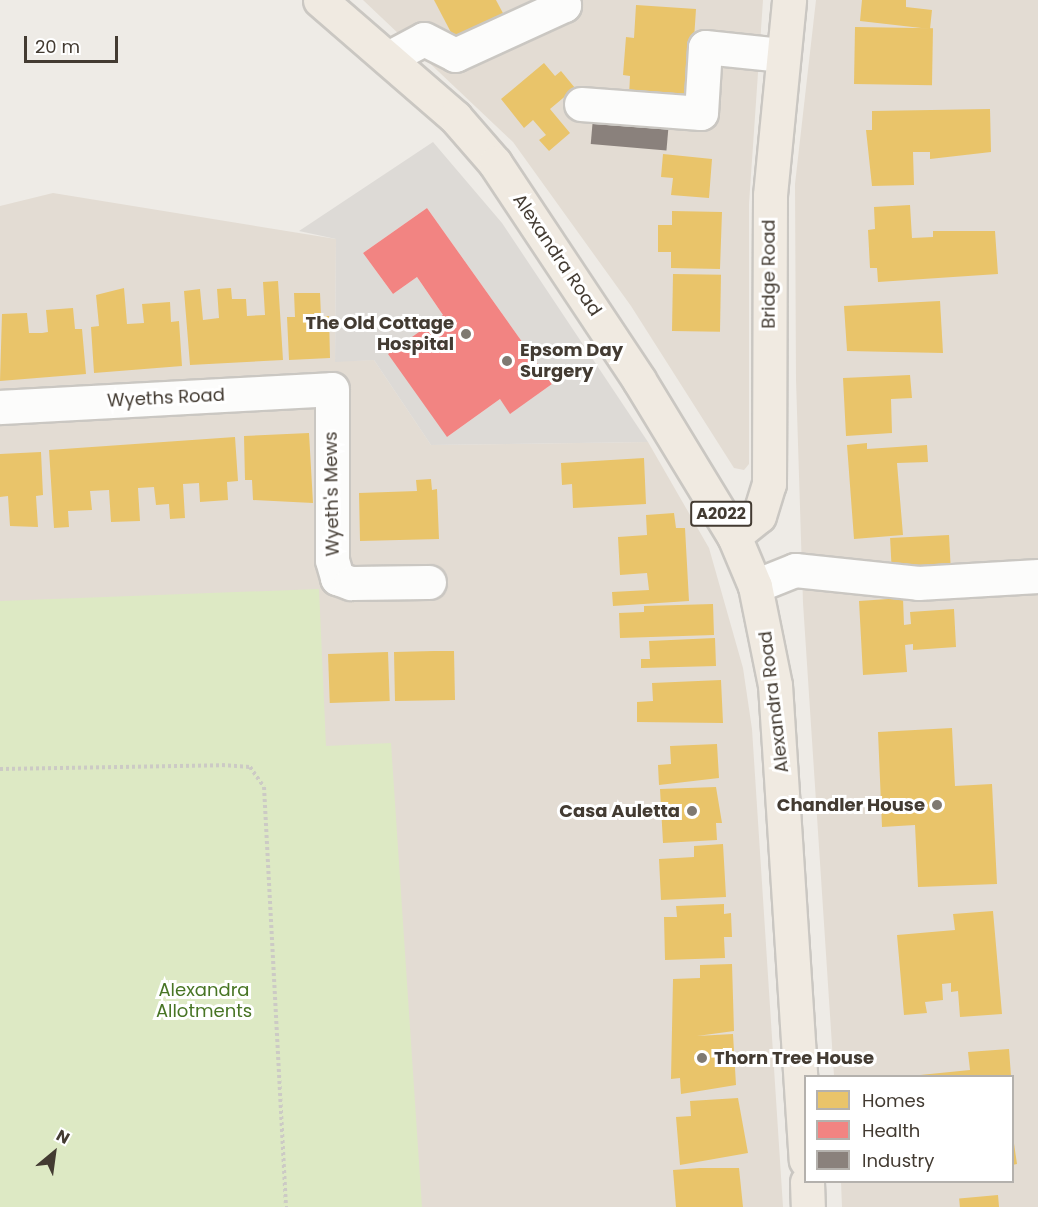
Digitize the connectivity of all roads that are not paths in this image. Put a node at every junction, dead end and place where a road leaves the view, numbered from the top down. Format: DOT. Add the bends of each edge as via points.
graph roads {
  1 [pos="320,0"];
  2 [pos="561,0"];
  3 [pos="789,0"];
  4 [pos="782,55"];
  5 [pos="390,57"];
  6 [pos="581,104"];
  7 [pos="332,389"];
  8 [pos="0,407"];
  9 [pos="734,536"];
  10 [pos="1038,576"];
  11 [pos="429,582"];
  12 [pos="755,586"];
  13 [pos="804,1127"];
  14 [pos="807,1183"];
  15 [pos="808,1207"];
  1 -- 5 [label="main road, Alexandra Road / A2022"];
  2 -- 5 [label="street" via="564,5 455,55 424,39"];
  3 -- 4 [label="main road, Bridge Road"];
  4 -- 6 [label="street" via="705,47 701,113"];
  4 -- 9 [label="main road, Bridge Road" via="770,195 770,484 759,516"];
  5 -- 9 [label="main road, Alexandra Road / A2022" via="455,117 495,163 633,370"];
  7 -- 8 [label="street, Wyeths Road"];
  7 -- 11 [label="street, Wyeth's Mews" via="332,560 337,578 351,583"];
  9 -- 12 [label="main road, Alexandra Road / A2022"];
  10 -- 12 [label="street" via="918,583 795,570"];
  12 -- 13 [label="main road, Alexandra Road / A2022" via="769,640 782,764"];
  14 -- 15 [label="main road"];
}
